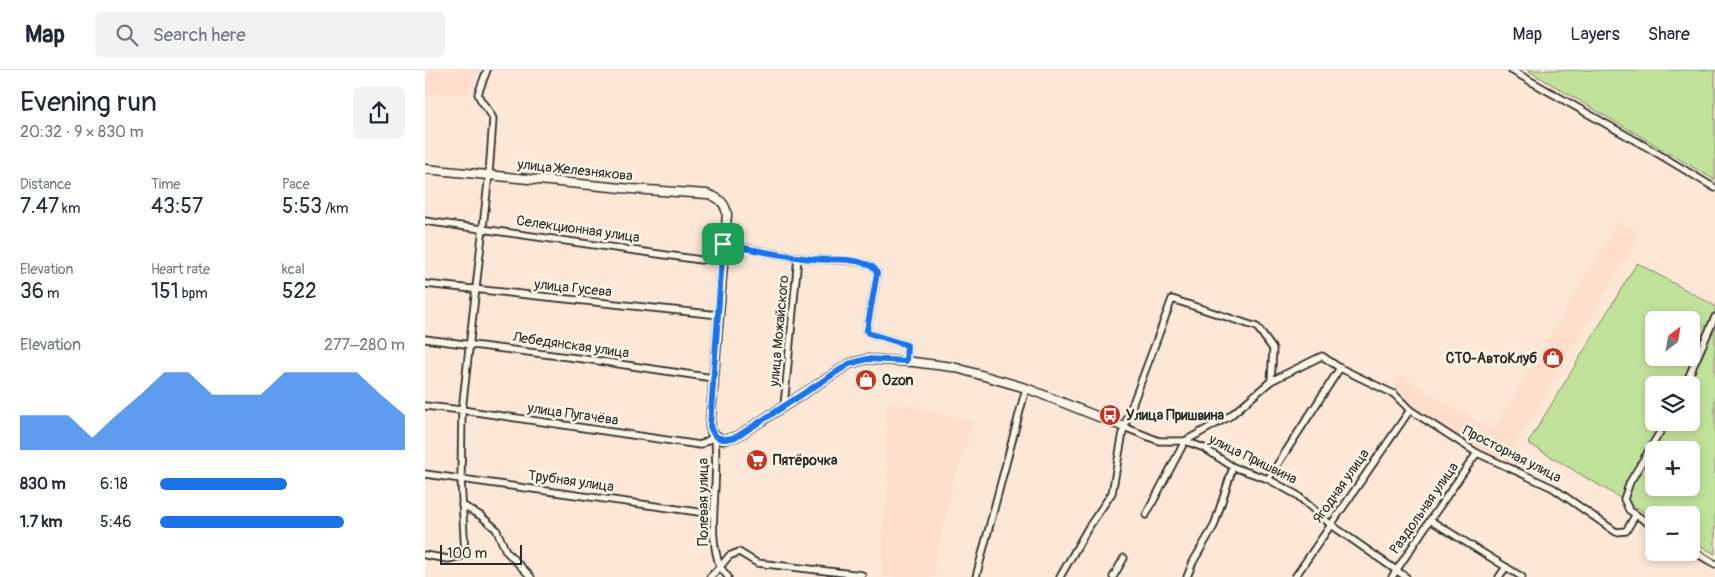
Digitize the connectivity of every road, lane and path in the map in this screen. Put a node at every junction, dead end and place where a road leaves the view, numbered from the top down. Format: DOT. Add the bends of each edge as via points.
graph roads {
  1 [pos="487,70"];
  2 [pos="1511,70"];
  3 [pos="425,169"];
  4 [pos="489,174"];
  5 [pos="1715,188"];
  6 [pos="721,201"];
  7 [pos="425,221"];
  8 [pos="482,228"];
  9 [pos="723,244"];
  10 [pos="798,257"];
  11 [pos="425,284"];
  12 [pos="475,290"];
  13 [pos="719,315"];
  14 [pos="1715,317"];
  15 [pos="425,339"];
  16 [pos="469,345"];
  17 [pos="906,361"];
  18 [pos="1340,368"];
  19 [pos="1689,376"];
  20 [pos="713,378"];
  21 [pos="1271,381"];
  22 [pos="1026,388"];
  23 [pos="425,406"];
  24 [pos="785,406"];
  25 [pos="462,410"];
  26 [pos="1410,410"];
  27 [pos="1124,427"];
  28 [pos="1661,431"];
  29 [pos="715,436"];
  30 [pos="1185,441"];
  31 [pos="1477,453"];
  32 [pos="1233,467"];
  33 [pos="425,474"];
  34 [pos="461,479"];
  35 [pos="1268,479"];
  36 [pos="462,506"];
  37 [pos="713,514"];
  38 [pos="1146,515"];
  39 [pos="1635,516"];
  40 [pos="1430,520"];
  41 [pos="1645,522"];
  42 [pos="1330,524"];
  43 [pos="425,555"];
  44 [pos="1700,555"];
  45 [pos="1124,558"];
  46 [pos="1715,564"];
  47 [pos="720,567"];
  48 [pos="1505,567"];
  49 [pos="1396,570"];
  50 [pos="862,575"];
  51 [pos="531,577"];
  52 [pos="710,577"];
  53 [pos="728,577"];
  54 [pos="976,577"];
  55 [pos="1061,577"];
  56 [pos="1113,577"];
  57 [pos="1187,577"];
  58 [pos="1295,577"];
  59 [pos="1392,577"];
  60 [pos="1406,577"];
  61 [pos="1499,577"];
  62 [pos="1522,577"];
  1 -- 4 [label="street" via="478,94 493,119"];
  2 -- 5 [label="street"];
  3 -- 4 [label="street, улица Железнякова"];
  4 -- 6 [label="street, улица Железнякова" via="707,194"];
  4 -- 8 [label="street"];
  6 -- 9 [label="street, Полевая улица" via="727,214"];
  7 -- 8 [label="street, Селекционная улица"];
  8 -- 9 [label="street, Селекционная улица" via="701,260"];
  8 -- 12 [label="street"];
  9 -- 10 [label="street"];
  9 -- 13 [label="street, Полевая улица"];
  10 -- 17 [label="street" via="849,260 875,269 868,333 907,345"];
  10 -- 24 [label="street, улица Можайского"];
  11 -- 12 [label="street, улица Гусева"];
  12 -- 13 [label="street, улица Гусева"];
  12 -- 16 [label="street"];
  13 -- 20 [label="street, Полевая улица"];
  14 -- 19 [label="street"];
  15 -- 16 [label="street, Лебедянская улица"];
  16 -- 20 [label="street, Лебедянская улица"];
  16 -- 25 [label="street"];
  17 -- 22 [label="street, улица Пришвина" via="953,367"];
  17 -- 24 [label="street, улица Пришвина" via="867,359 849,364"];
  18 -- 21 [label="street, Просторная улица" via="1321,356"];
  18 -- 26 [label="street, Просторная улица" via="1394,394"];
  18 -- 35 [label="street"];
  20 -- 29 [label="street, Полевая улица" via="710,426"];
  21 -- 27 [label="street" via="1273,348 1257,327 1172,299"];
  21 -- 30 [label="street" via="1230,416"];
  22 -- 27 [label="street, улица Пришвина"];
  22 -- 54 [label="street"];
  23 -- 25 [label="street, улица Пугачёва"];
  24 -- 29 [label="street, улица Пришвина" via="738,436 723,440"];
  25 -- 29 [label="street, улица Пугачёва" via="699,445"];
  25 -- 34 [label="street"];
  26 -- 31 [label="street, Просторная улица"];
  26 -- 42 [label="street, Ягодная улица"];
  27 -- 30 [label="street, улица Пришвина" via="1159,441"];
  27 -- 55 [label="street" via="1112,493"];
  28 -- 39 [label="street" via="1625,494 1629,510"];
  29 -- 37 [label="street, Полевая улица"];
  30 -- 32 [label="street, улица Пришвина"];
  30 -- 38 [label="street"];
  31 -- 39 [label="street, Просторная улица" via="1553,488 1617,532 1626,531"];
  31 -- 40 [label="street, Раздольная улица"];
  32 -- 35 [label="street, улица Пришвина"];
  32 -- 57 [label="street" via="1214,526"];
  33 -- 34 [label="street, Трубная улица"];
  34 -- 36 [label="street"];
  34 -- 37 [label="street, Трубная улица"];
  35 -- 42 [label="street, улица Пришвина" via="1297,495"];
  36 -- 43 [label="street" via="465,555 448,559"];
  36 -- 51 [label="street" via="496,529 506,551"];
  37 -- 47 [label="street, Полевая улица" via="713,545"];
  39 -- 41 [label="street"];
  40 -- 48 [label="street"];
  40 -- 49 [label="street, Раздольная улица"];
  42 -- 49 [label="street, улица Пришвина"];
  42 -- 58 [label="street, Ягодная улица"];
  44 -- 46 [label="street"];
  45 -- 56 [label="street"];
  47 -- 50 [label="street" via="729,556 739,552 757,563"];
  47 -- 52 [label="street"];
  47 -- 53 [label="street"];
  48 -- 61 [label="street"];
  48 -- 62 [label="street"];
  49 -- 59 [label="street, Раздольная улица"];
  49 -- 60 [label="street, улица Пришвина"];
}
